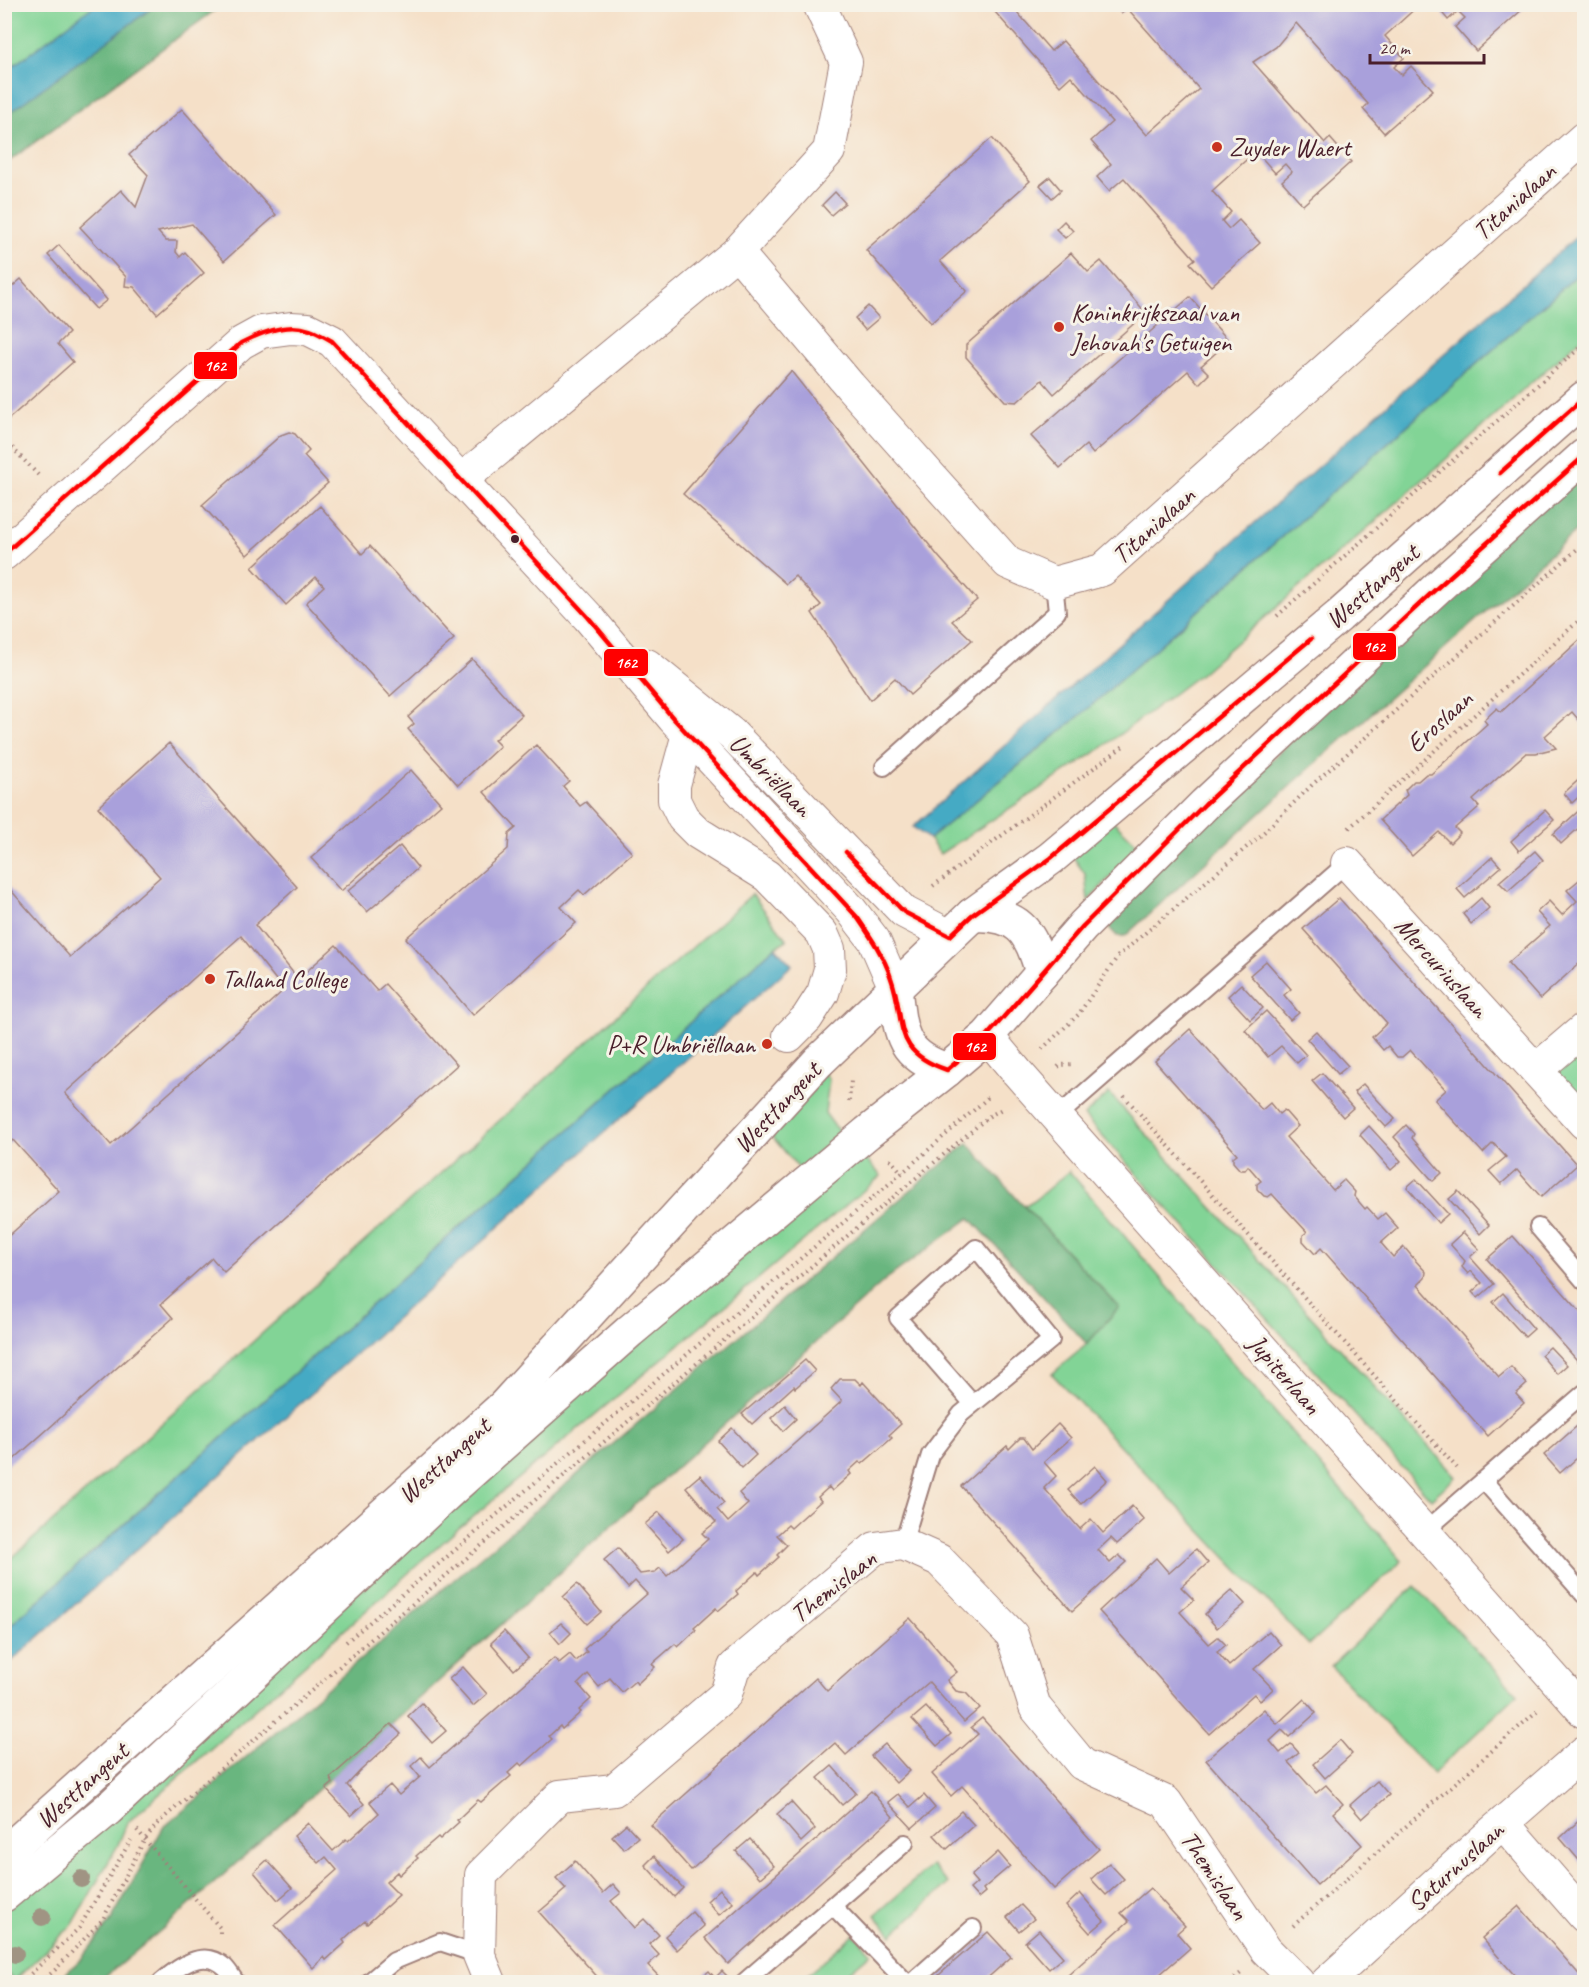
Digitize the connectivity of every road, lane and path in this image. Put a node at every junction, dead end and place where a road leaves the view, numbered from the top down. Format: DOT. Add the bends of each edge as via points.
graph roads {
  1 [pos="819,4"];
  2 [pos="1584,138"];
  3 [pos="737,252"];
  4 [pos="1584,344"];
  5 [pos="1584,398"];
  6 [pos="4,439"];
  7 [pos="1584,456"];
  8 [pos="460,481"];
  9 [pos="63,501"];
  10 [pos="1584,543"];
  11 [pos="4,554"];
  12 [pos="1054,583"];
  13 [pos="1584,616"];
  14 [pos="588,618"];
  15 [pos="1276,618"];
  16 [pos="688,734"];
  17 [pos="1131,741"];
  18 [pos="884,767"];
  19 [pos="1347,863"];
  20 [pos="930,888"];
  21 [pos="961,926"];
  22 [pos="1042,973"];
  23 [pos="895,988"];
  24 [pos="1584,1029"];
  25 [pos="789,1036"];
  26 [pos="987,1036"];
  27 [pos="1051,1041"];
  28 [pos="947,1071"];
  29 [pos="1536,1071"];
  30 [pos="1105,1075"];
  31 [pos="1033,1090"];
  32 [pos="984,1101"];
  33 [pos="1058,1116"];
  34 [pos="1584,1123"];
  35 [pos="1538,1227"];
  36 [pos="1584,1281"];
  37 [pos="1584,1393"];
  38 [pos="973,1404"];
  39 [pos="1480,1485"];
  40 [pos="1424,1532"];
  41 [pos="903,1544"];
  42 [pos="1584,1595"];
  43 [pos="341,1646"];
  44 [pos="1563,1687"];
  45 [pos="1584,1712"];
  46 [pos="1584,1752"];
  47 [pos="145,1822"];
  48 [pos="1503,1823"];
  49 [pos="137,1830"];
  50 [pos="145,1839"];
  51 [pos="905,1843"];
  52 [pos="4,1854"];
  53 [pos="4,1895"];
  54 [pos="833,1906"];
  55 [pos="1584,1916"];
  56 [pos="973,1928"];
  57 [pos="1266,1950"];
  58 [pos="218,1963"];
  59 [pos="484,1969"];
  60 [pos="22,1983"];
  61 [pos="41,1983"];
  62 [pos="161,1983"];
  63 [pos="236,1983"];
  64 [pos="369,1983"];
  65 [pos="744,1983"];
  66 [pos="906,1983"];
  67 [pos="912,1983"];
  68 [pos="1230,1983"];
  69 [pos="1298,1983"];
  70 [pos="1327,1983"];
  1 -- 3 [label="street" via="846,62 829,151"];
  2 -- 12 [label="street, Titanialaan" via="1102,570"];
  3 -- 8 [label="street"];
  3 -- 12 [label="street" via="1008,564"];
  4 -- 15 [label="path, Westtangent"];
  5 -- 21 [label="main road, Westtangent" via="1339,616 1051,858"];
  6 -- 9 [label="path"];
  7 -- 22 [label="main road, Westtangent" via="1206,804 1083,926"];
  8 -- 9 [label="street, Umbriëllaan" via="332,341 308,329 291,328 261,332 241,343"];
  8 -- 14 [label="street, Umbriëllaan"];
  9 -- 11 [label="street, Umbriëllaan"];
  10 -- 27 [label="path" via="1260,836 1118,956 1078,1015"];
  12 -- 18 [label="lane" via="1057,612"];
  13 -- 19 [label="path, Eroslaan" via="1340,836"];
  14 -- 16 [label="street, Umbriëllaan"];
  14 -- 21 [label="street, Umbriëllaan" via="732,734 904,912"];
  16 -- 23 [label="street, Umbriëllaan" via="857,917 874,940"];
  16 -- 25 [label="street, Umbriëllaan" via="674,785 674,800 683,818 698,833 767,876 822,933 829,949 831,969 823,993"];
  17 -- 20 [label="path"];
  19 -- 29 [label="street, Mercuriuslaan"];
  19 -- 30 [label="lane"];
  21 -- 22 [label="main road" via="990,914 1016,923 1035,947"];
  21 -- 23 [label="main road, Westtangent"];
  22 -- 26 [label="main road, Westtangent"];
  23 -- 28 [label="main road" via="907,1044 926,1063"];
  23 -- 52 [label="main road, Westtangent" via="818,1062 504,1406"];
  24 -- 29 [label="street"];
  26 -- 28 [label="main road, Westtangent"];
  26 -- 31 [label="street, Jupiterlaan"];
  28 -- 53 [label="main road, Westtangent" via="630,1331 444,1497 108,1809"];
  29 -- 34 [label="street, Mercuriuslaan"];
  30 -- 31 [label="path" via="1095,1064 1060,1065"];
  30 -- 33 [label="lane"];
  30 -- 39 [label="path"];
  31 -- 33 [label="street, Jupiterlaan"];
  31 -- 50 [label="path" via="969,1132 382,1630 159,1822"];
  32 -- 43 [label="path"];
  33 -- 40 [label="street, Jupiterlaan"];
  35 -- 36 [label="lane"];
  37 -- 39 [label="lane"];
  38 -- 38 [label="lane" via="898,1318 976,1248 1051,1341"];
  38 -- 41 [label="lane" via="930,1455"];
  39 -- 40 [label="lane"];
  39 -- 42 [label="lane"];
  40 -- 44 [label="street, Jupiterlaan"];
  41 -- 57 [label="street, Themislaan" via="939,1560 1012,1635 1035,1707 1082,1764 1167,1802"];
  41 -- 59 [label="street, Themislaan" via="875,1548 734,1667 726,1694 614,1790 560,1796 481,1875"];
  44 -- 45 [label="street, Jupiterlaan"];
  44 -- 57 [label="path"];
  46 -- 48 [label="street, Saturnuslaan"];
  47 -- 49 [label="path"];
  48 -- 55 [label="street"];
  48 -- 70 [label="street, Saturnuslaan"];
  49 -- 50 [label="path"];
  49 -- 60 [label="path" via="78,1928"];
  50 -- 58 [label="path" via="220,1928"];
  50 -- 61 [label="path" via="103,1919"];
  51 -- 54 [label="lane"];
  54 -- 65 [label="lane"];
  54 -- 66 [label="lane"];
  56 -- 67 [label="lane"];
  57 -- 68 [label="path"];
  57 -- 69 [label="street, Themislaan"];
  58 -- 62 [label="lane" via="212,1959 186,1962"];
  58 -- 63 [label="lane"];
  59 -- 64 [label="lane, Themislaan" via="440,1942 394,1961"];
}
